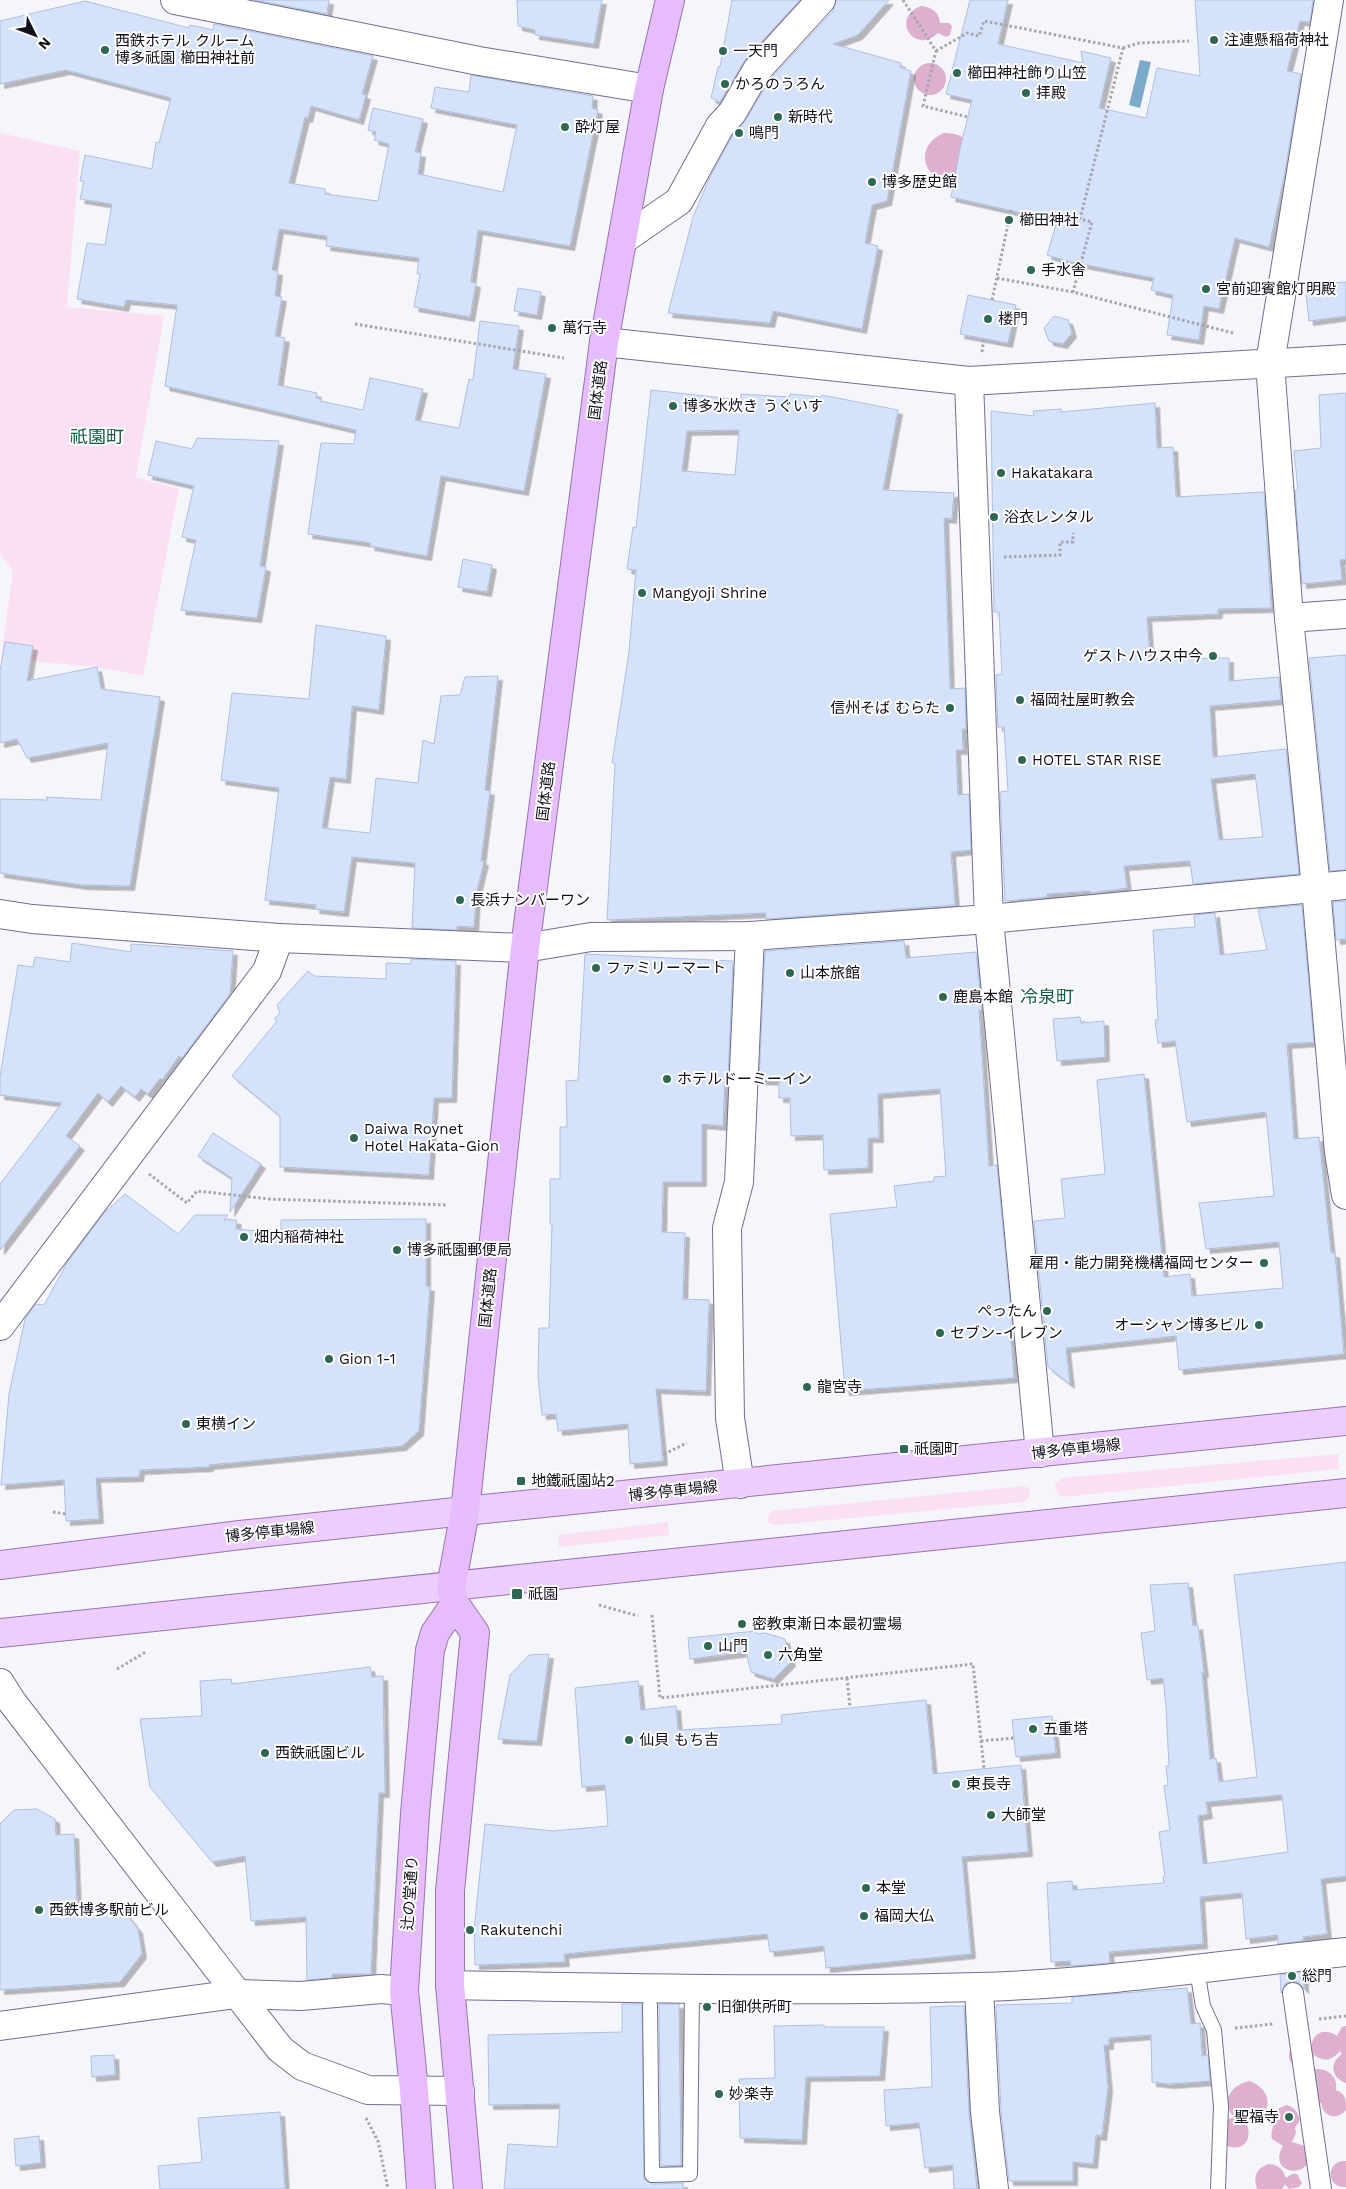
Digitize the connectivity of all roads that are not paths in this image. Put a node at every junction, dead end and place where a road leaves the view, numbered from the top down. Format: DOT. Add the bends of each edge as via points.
graph roads {
  1 [pos="175,0"];
  2 [pos="670,0"];
  3 [pos="821,0"];
  4 [pos="1329,0"];
  5 [pos="649,89"];
  6 [pos="624,239"];
  7 [pos="604,342"];
  8 [pos="1346,360"];
  9 [pos="1270,363"];
  10 [pos="975,371"];
  11 [pos="1346,614"];
  12 [pos="1289,618"];
  13 [pos="1346,885"];
  14 [pos="1316,888"];
  15 [pos="0,914"];
  16 [pos="989,919"];
  17 [pos="750,936"];
  18 [pos="279,938"];
  19 [pos="525,948"];
  20 [pos="1342,1151"];
  21 [pos="1346,1195"];
  22 [pos="0,1326"];
  23 [pos="1346,1421"];
  24 [pos="1040,1453"];
  25 [pos="740,1484"];
  26 [pos="1346,1493"];
  27 [pos="466,1511"];
  28 [pos="0,1565"];
  29 [pos="453,1595"];
  30 [pos="0,1633"];
  31 [pos="0,1683"];
  32 [pos="1346,1952"];
  33 [pos="1200,1969"];
  34 [pos="450,1984"];
  35 [pos="979,1987"];
  36 [pos="692,1990"];
  37 [pos="404,1991"];
  38 [pos="1293,1992"];
  39 [pos="236,1994"];
  40 [pos="650,2005"];
  41 [pos="0,2026"];
  42 [pos="414,2090"];
  43 [pos="460,2091"];
  44 [pos="422,2189"];
  45 [pos="468,2189"];
  46 [pos="994,2189"];
  47 [pos="1218,2189"];
  48 [pos="1321,2189"];
  1 -- 5 [label="street" via="479,61"];
  2 -- 5 [label="highway, 国体道路"];
  3 -- 6 [label="street" via="757,70 732,113 720,126 679,201"];
  4 -- 9 [label="street"];
  5 -- 6 [label="highway, 国体道路"];
  6 -- 7 [label="highway, 国体道路"];
  7 -- 10 [label="street"];
  7 -- 19 [label="highway, 国体道路"];
  8 -- 9 [label="street"];
  9 -- 10 [label="street"];
  9 -- 12 [label="street"];
  10 -- 16 [label="street" via="976,558"];
  11 -- 12 [label="street"];
  12 -- 14 [label="street"];
  13 -- 14 [label="street"];
  14 -- 16 [label="street"];
  14 -- 20 [label="street"];
  15 -- 18 [label="street"];
  16 -- 17 [label="street"];
  16 -- 24 [label="street"];
  17 -- 19 [label="street" via="591,938"];
  17 -- 25 [label="street" via="739,1182 727,1228 730,1418"];
  18 -- 19 [label="street"];
  18 -- 22 [label="street" via="268,971"];
  19 -- 27 [label="highway, 国体道路"];
  20 -- 21 [label="street"];
  23 -- 24 [label="main road, 博多停車場線"];
  24 -- 25 [label="main road, 博多停車場線"];
  25 -- 27 [label="main road, 博多停車場線"];
  26 -- 29 [label="main road"];
  27 -- 28 [label="main road, 博多停車場線"];
  27 -- 29 [label="highway, 国体道路"];
  29 -- 30 [label="main road"];
  29 -- 34 [label="highway" via="475,1633 450,1891"];
  29 -- 37 [label="highway, 辻の堂通り" via="430,1650 415,1813"];
  31 -- 39 [label="street"];
  32 -- 33 [label="street" via="1290,1964"];
  33 -- 35 [label="street"];
  33 -- 47 [label="lane" via="1203,2006 1214,2030 1221,2106"];
  34 -- 36 [label="street"];
  34 -- 43 [label="highway"];
  35 -- 36 [label="street"];
  35 -- 46 [label="street" via="985,2112"];
  36 -- 40 [label="lane" via="690,2174 652,2175"];
  37 -- 39 [label="street" via="381,1989 300,1996"];
  37 -- 42 [label="highway, 辻の堂通り"];
  38 -- 48 [label="street"];
  39 -- 41 [label="street"];
  39 -- 42 [label="street" via="280,2049 302,2066 368,2090"];
  42 -- 43 [label="street"];
  42 -- 44 [label="highway, 辻の堂通り"];
  43 -- 45 [label="highway"];
}
